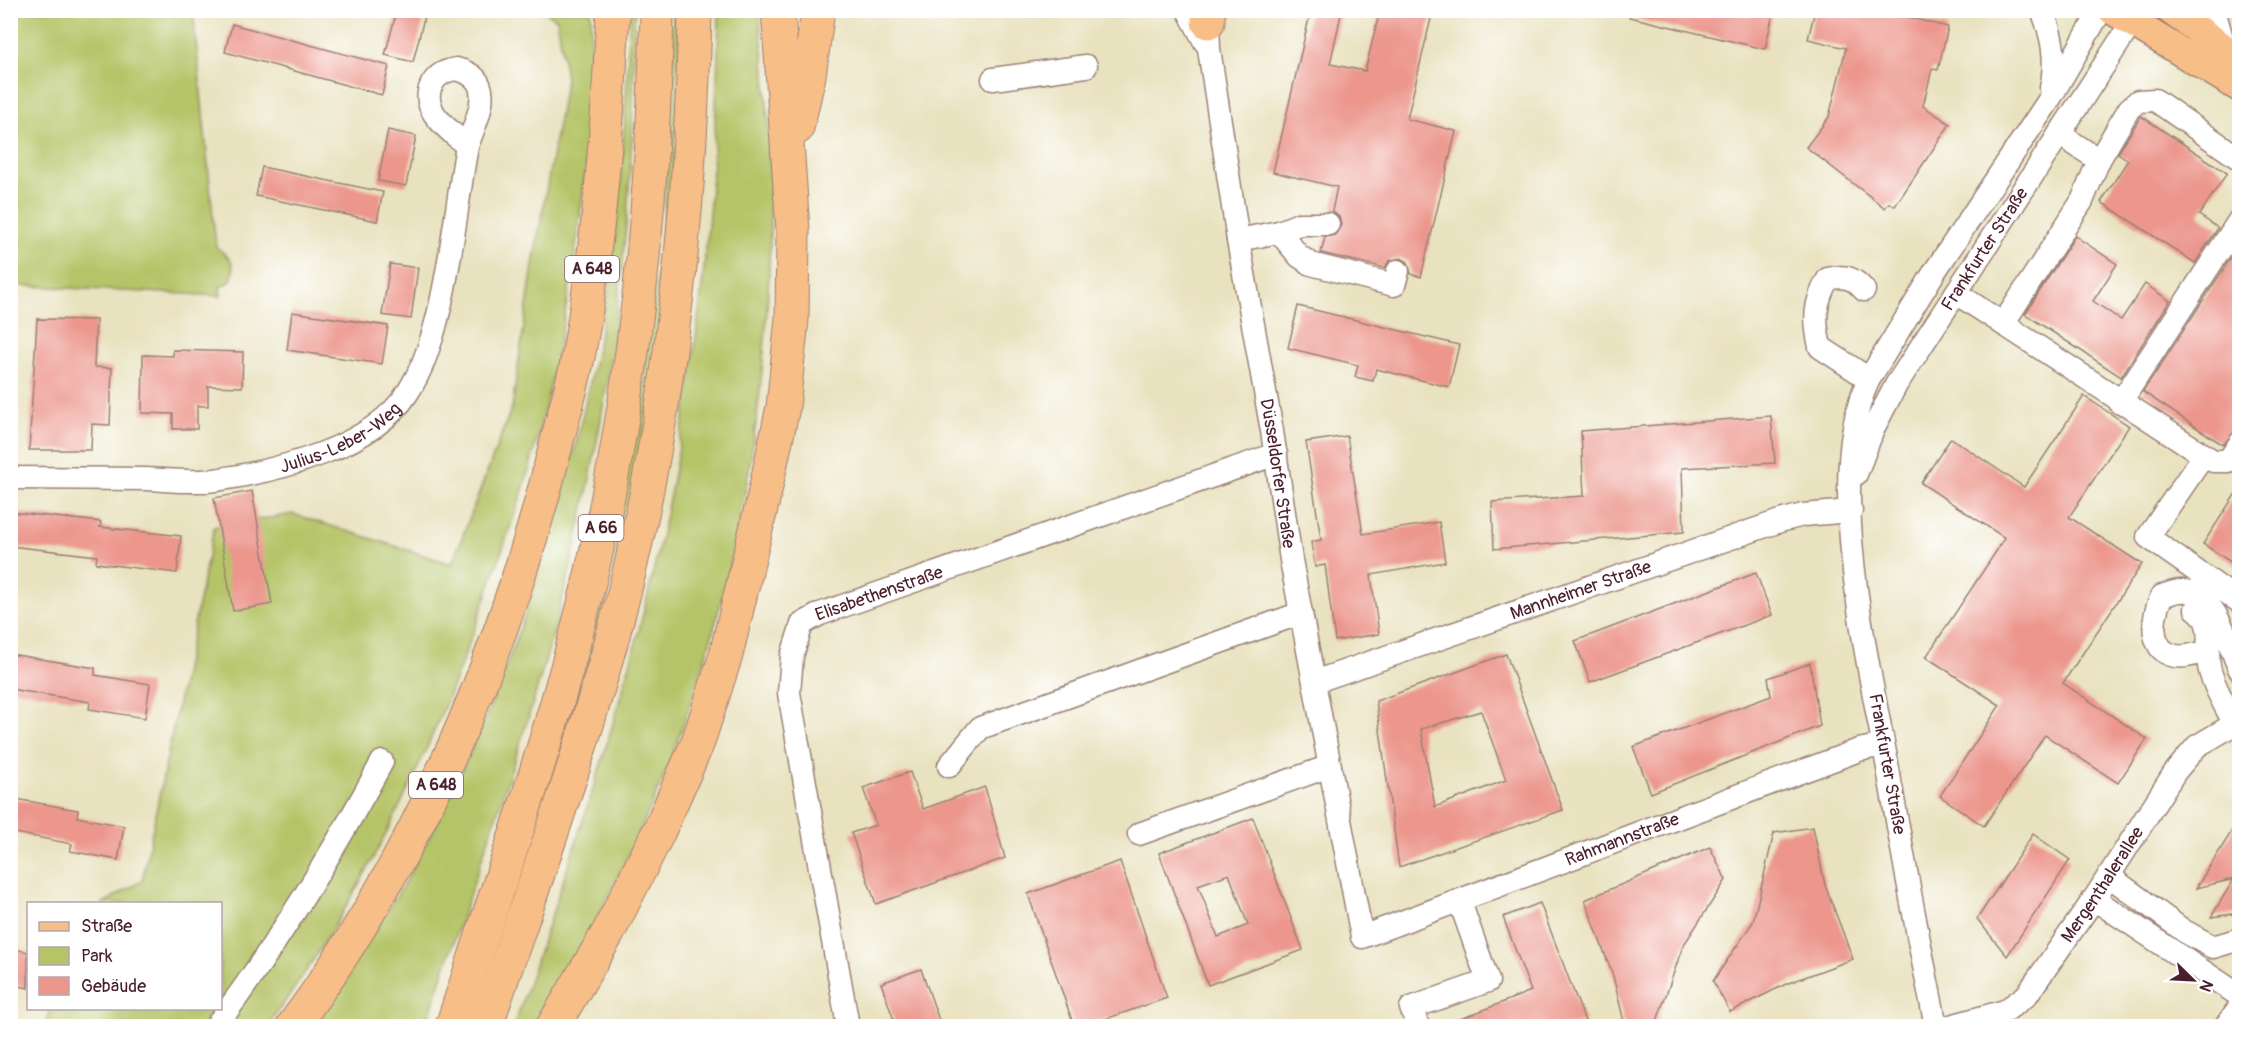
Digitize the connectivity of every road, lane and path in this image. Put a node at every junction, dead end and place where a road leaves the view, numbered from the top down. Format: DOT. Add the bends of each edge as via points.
graph roads {
  1 [pos="613,10"];
  2 [pos="657,10"];
  3 [pos="695,10"];
  4 [pos="778,10"];
  5 [pos="818,10"];
  6 [pos="2042,10"];
  7 [pos="2101,10"];
  8 [pos="2170,10"];
  9 [pos="2214,10"];
  10 [pos="2128,15"];
  11 [pos="1206,21"];
  12 [pos="2232,54"];
  13 [pos="1086,66"];
  14 [pos="993,79"];
  15 [pos="2240,88"];
  16 [pos="2049,100"];
  17 [pos="2059,134"];
  18 [pos="467,146"];
  19 [pos="2240,159"];
  20 [pos="2099,160"];
  21 [pos="789,168"];
  22 [pos="2240,219"];
  23 [pos="1329,224"];
  24 [pos="1279,232"];
  25 [pos="1238,240"];
  26 [pos="1398,271"];
  27 [pos="1864,290"];
  28 [pos="1956,293"];
  29 [pos="2003,324"];
  30 [pos="1869,379"];
  31 [pos="2120,402"];
  32 [pos="2240,443"];
  33 [pos="1276,454"];
  34 [pos="2204,455"];
  35 [pos="10,478"];
  36 [pos="1851,505"];
  37 [pos="2240,602"];
  38 [pos="2164,603"];
  39 [pos="1301,613"];
  40 [pos="2240,639"];
  41 [pos="2203,656"];
  42 [pos="2240,670"];
  43 [pos="1314,682"];
  44 [pos="2238,718"];
  45 [pos="698,742"];
  46 [pos="1883,745"];
  47 [pos="382,762"];
  48 [pos="949,766"];
  49 [pos="1330,766"];
  50 [pos="1139,834"];
  51 [pos="2109,876"];
  52 [pos="2094,899"];
  53 [pos="1460,902"];
  54 [pos="1362,937"];
  55 [pos="2240,939"];
  56 [pos="2240,996"];
  57 [pos="2240,1006"];
  58 [pos="216,1026"];
  59 [pos="293,1026"];
  60 [pos="452,1026"];
  61 [pos="486,1026"];
  62 [pos="553,1026"];
  63 [pos="578,1026"];
  64 [pos="848,1026"];
  65 [pos="1418,1026"];
  66 [pos="1936,1026"];
  67 [pos="1950,1026"];
  68 [pos="2226,1026"];
  1 -- 59 [label="highway, A 648" via="608,130 597,241 580,348 536,522 479,689 432,794 384,887"];
  2 -- 60 [label="highway, A 66" via="645,246 632,357 610,487 561,692"];
  3 -- 61 [label="highway, A 66" via="693,122 684,244 669,362 645,498 628,578 593,702"];
  4 -- 21 [label="highway"];
  5 -- 21 [label="highway" via="809,76"];
  6 -- 16 [label="street" via="2054,48"];
  7 -- 16 [label="street, Frankfurter Straße"];
  8 -- 12 [label="main road"];
  9 -- 12 [label="street"];
  10 -- 15 [label="main road"];
  10 -- 17 [label="street, Frankfurter Straße"];
  11 -- 25 [label="street, Düsseldorfer Straße"];
  13 -- 14 [label="street"];
  16 -- 30 [label="street, Frankfurter Straße" via="1935,271"];
  17 -- 20 [label="street"];
  17 -- 28 [label="street, Frankfurter Straße"];
  18 -- 35 [label="street, Julius-Leber-Weg" via="430,342 408,393 378,426 327,451 213,480"];
  19 -- 20 [label="street" via="2155,100 2147,99 2129,109"];
  20 -- 29 [label="street" via="2082,201"];
  21 -- 45 [label="highway" via="792,319 783,407 743,591"];
  22 -- 31 [label="street" via="2229,245"];
  23 -- 24 [label="street" via="1299,224"];
  24 -- 25 [label="street"];
  24 -- 26 [label="street" via="1311,264 1394,285"];
  25 -- 33 [label="street, Düsseldorfer Straße"];
  27 -- 30 [label="street" via="1856,281 1841,276 1828,279 1818,296 1814,324 1820,347"];
  28 -- 29 [label="street"];
  28 -- 36 [label="street, Frankfurter Straße" via="1896,385 1863,454"];
  29 -- 31 [label="street"];
  30 -- 36 [label="street, Frankfurter Straße" via="1852,430"];
  31 -- 34 [label="street" via="2159,414"];
  32 -- 34 [label="street" via="2228,461 2213,461"];
  33 -- 39 [label="street, Düsseldorfer Straße"];
  33 -- 64 [label="street, Elisabethenstraße" via="831,610 802,624 792,656 789,693"];
  34 -- 37 [label="street" via="2148,537"];
  36 -- 43 [label="street, Mannheimer Straße" via="1780,521"];
  36 -- 46 [label="street, Frankfurter Straße" via="1855,570"];
  38 -- 40 [label="street" via="2181,579 2193,580 2225,603"];
  38 -- 41 [label="street" via="2187,604 2206,617"];
  38 -- 41 [label="street" via="2153,623 2162,650 2173,656"];
  38 -- 42 [label="street" via="2181,591 2214,608"];
  39 -- 43 [label="street, Düsseldorfer Straße"];
  39 -- 48 [label="street" via="980,728"];
  41 -- 44 [label="street"];
  43 -- 49 [label="street, Düsseldorfer Straße"];
  44 -- 51 [label="street, Mergenthalerallee" via="2197,746 2175,772"];
  45 -- 62 [label="highway" via="613,923"];
  45 -- 63 [label="highway" via="657,876"];
  46 -- 53 [label="street, Rahmannstraße" via="1859,750"];
  46 -- 66 [label="street, Frankfurter Straße"];
  47 -- 58 [label="street" via="257,971"];
  49 -- 50 [label="street"];
  49 -- 54 [label="street, Düsseldorfer Straße"];
  51 -- 52 [label="street, Mergenthalerallee"];
  51 -- 55 [label="street" via="2184,932 2214,947"];
  52 -- 56 [label="street"];
  52 -- 67 [label="street, Mergenthalerallee" via="2026,996 2005,1011"];
  53 -- 54 [label="street, Rahmannstraße"];
  53 -- 65 [label="street" via="1488,981 1412,1008"];
  57 -- 68 [label="street"];
}
